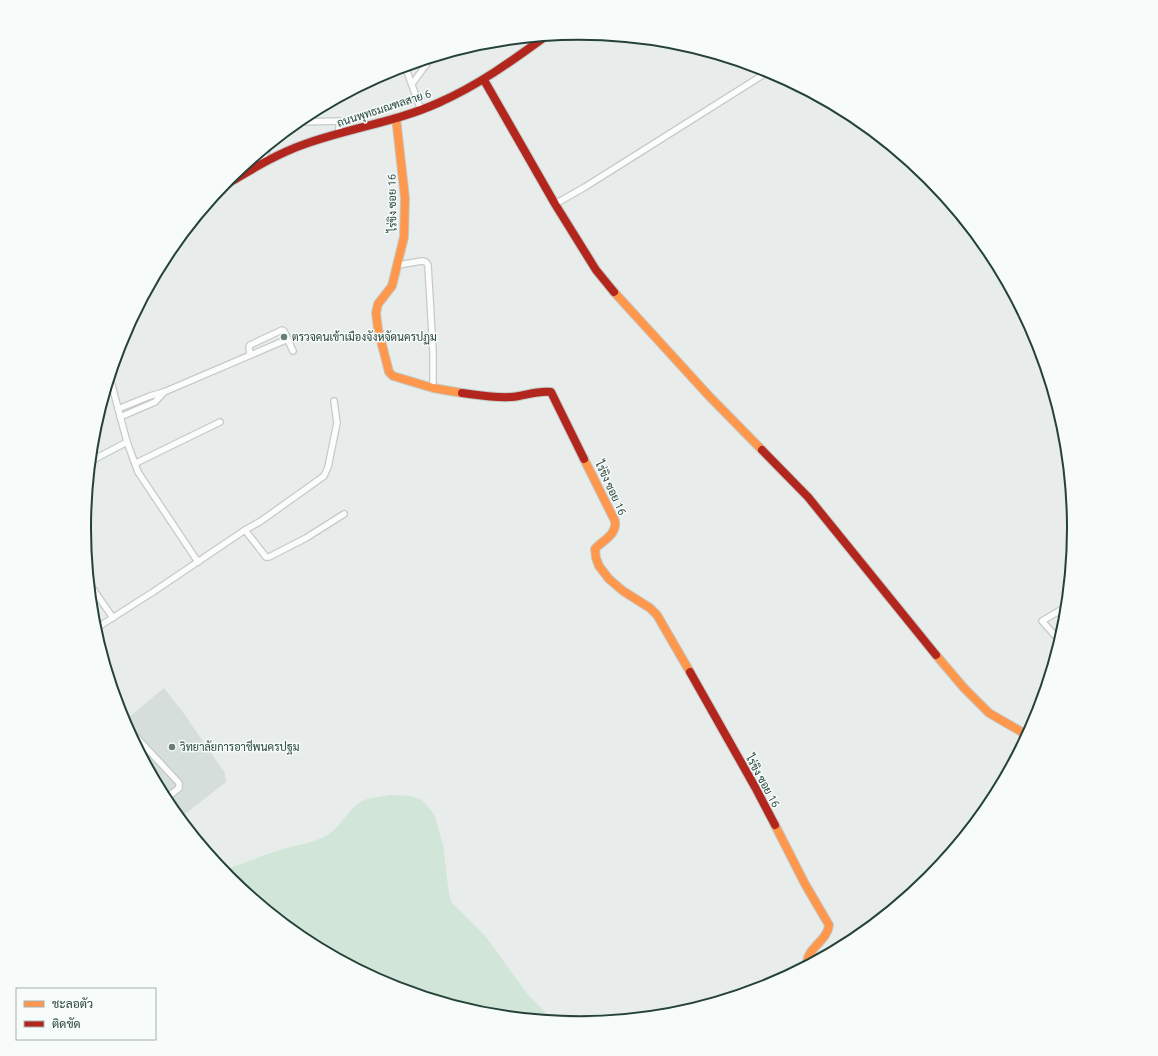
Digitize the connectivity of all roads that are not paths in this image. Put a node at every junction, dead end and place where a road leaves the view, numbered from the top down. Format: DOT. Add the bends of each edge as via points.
graph roads {
  1 [pos="538,42"];
  2 [pos="426,65"];
  3 [pos="407,71"];
  4 [pos="762,75"];
  5 [pos="484,80"];
  6 [pos="412,84"];
  7 [pos="421,110"];
  8 [pos="396,118"];
  9 [pos="308,122"];
  10 [pos="339,134"];
  11 [pos="264,155"];
  12 [pos="262,164"];
  13 [pos="242,176"];
  14 [pos="555,204"];
  15 [pos="398,265"];
  16 [pos="288,339"];
  17 [pos="293,351"];
  18 [pos="250,355"];
  19 [pos="112,387"];
  20 [pos="433,388"];
  21 [pos="164,392"];
  22 [pos="334,401"];
  23 [pos="118,409"];
  24 [pos="120,418"];
  25 [pos="220,422"];
  26 [pos="127,442"];
  27 [pos="96,458"];
  28 [pos="136,463"];
  29 [pos="344,514"];
  30 [pos="245,530"];
  31 [pos="198,562"];
  32 [pos="95,592"];
  33 [pos="1060,610"];
  34 [pos="113,618"];
  35 [pos="101,626"];
  36 [pos="1055,635"];
  37 [pos="1022,733"];
  38 [pos="139,740"];
  39 [pos="171,795"];
  40 [pos="807,960"];
  1 -- 5 [label="street, ถนนพุทธมณฑลสาย 6"];
  2 -- 6 [label="street"];
  3 -- 6 [label="street"];
  4 -- 14 [label="street"];
  5 -- 7 [label="street, ถนนพุทธมณฑลสาย 6"];
  5 -- 14 [label="street"];
  6 -- 7 [label="street"];
  7 -- 8 [label="street, ถนนพุทธมณฑลสาย 6"];
  8 -- 10 [label="street, ถนนพุทธมณฑลสาย 6"];
  8 -- 15 [label="street, ไร่ขิง ซอย 16" via="404,198 404,237"];
  9 -- 10 [label="street" via="339,121"];
  10 -- 12 [label="street, ถนนพุทธมณฑลสาย 6" via="304,145"];
  11 -- 12 [label="street" via="261,159"];
  12 -- 13 [label="street, ถนนพุทธมณฑลสาย 6"];
  14 -- 37 [label="street" via="610,288 709,396 808,496 964,688 989,713"];
  15 -- 20 [label="street" via="423,261 428,266"];
  15 -- 20 [label="street, ไร่ขิง ซอย 16" via="390,291 380,302 376,314 389,372 393,376"];
  16 -- 17 [label="street"];
  16 -- 18 [label="street"];
  16 -- 18 [label="street" via="282,330 250,345"];
  18 -- 21 [label="street"];
  19 -- 23 [label="street"];
  20 -- 40 [label="street, ไร่ขิง ซอย 16" via="500,397 543,391 551,392 553,395 615,521 614,533 595,549 599,565 612,582 657,615 755,787 829,925 828,932"];
  21 -- 23 [label="street"];
  21 -- 24 [label="street" via="155,402"];
  22 -- 30 [label="street" via="337,423 324,476"];
  23 -- 24 [label="street"];
  24 -- 26 [label="street"];
  25 -- 28 [label="street"];
  26 -- 27 [label="street"];
  26 -- 28 [label="street"];
  28 -- 31 [label="street" via="138,472"];
  29 -- 30 [label="street" via="269,557 266,557"];
  30 -- 31 [label="street"];
  31 -- 34 [label="street"];
  32 -- 34 [label="street"];
  33 -- 36 [label="street" via="1042,621"];
  34 -- 35 [label="street"];
  38 -- 39 [label="street" via="179,783 179,788"];
}
